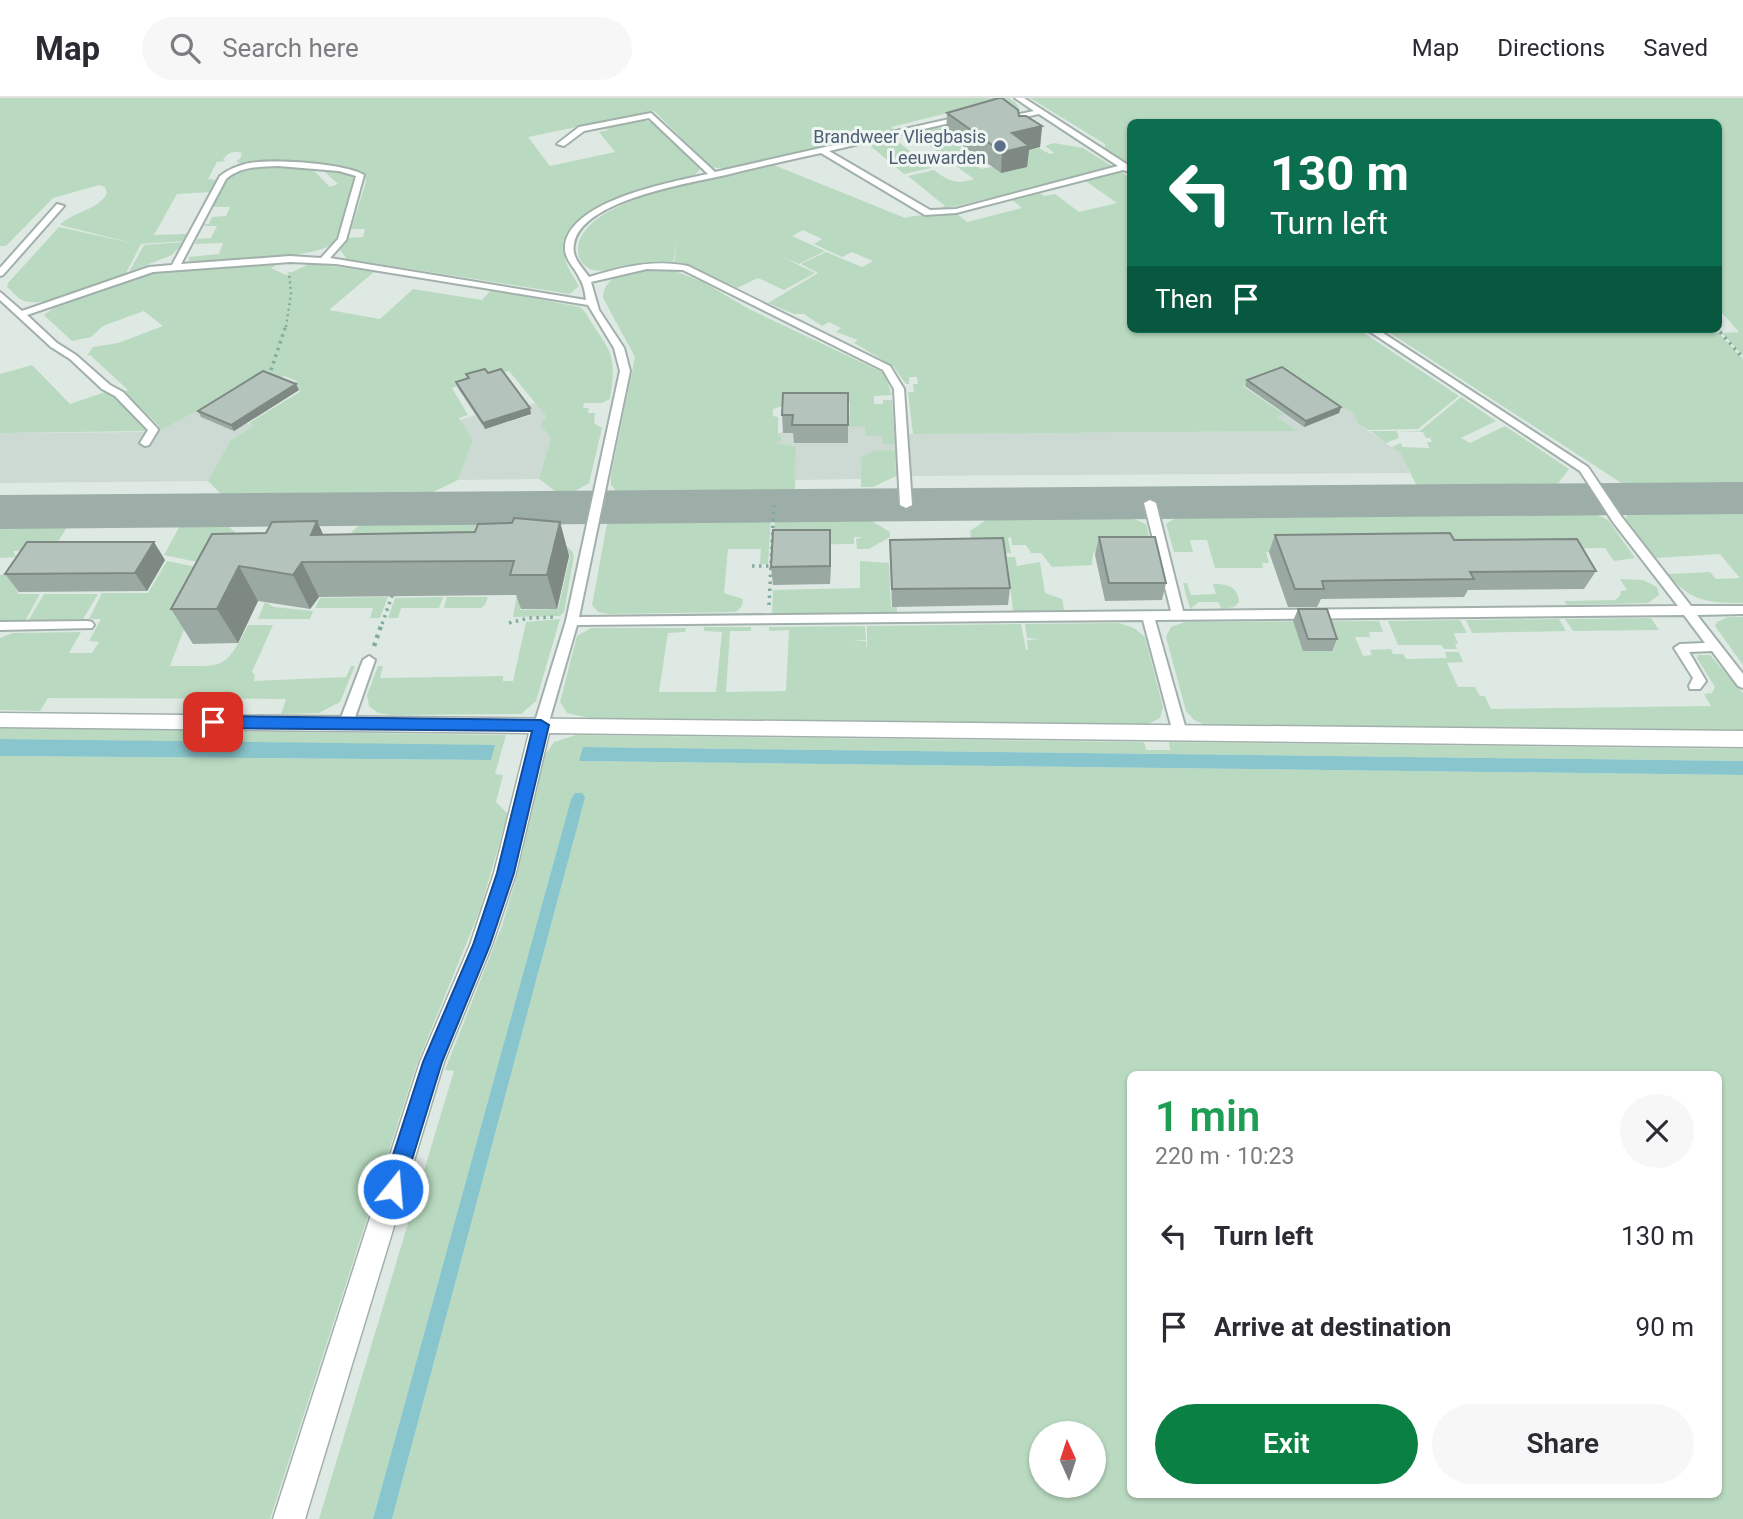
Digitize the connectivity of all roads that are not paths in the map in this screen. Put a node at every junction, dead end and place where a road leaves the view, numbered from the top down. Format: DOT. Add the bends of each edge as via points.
graph roads {
  1 [pos="1019,98"];
  2 [pos="1040,112"];
  3 [pos="1003,115"];
  4 [pos="972,116"];
  5 [pos="1059,124"];
  6 [pos="1046,127"];
  7 [pos="561,144"];
  8 [pos="822,150"];
  9 [pos="1127,168"];
  10 [pos="1127,169"];
  11 [pos="713,175"];
  12 [pos="60,206"];
  13 [pos="324,260"];
  14 [pos="176,266"];
  15 [pos="0,273"];
  16 [pos="586,281"];
  17 [pos="0,295"];
  18 [pos="591,303"];
  19 [pos="21,314"];
  20 [pos="1377,333"];
  21 [pos="145,443"];
  22 [pos="1150,503"];
  23 [pos="906,505"];
  24 [pos="1743,610"];
  25 [pos="1689,611"];
  26 [pos="1178,615"];
  27 [pos="1148,616"];
  28 [pos="572,621"];
  29 [pos="88,625"];
  30 [pos="0,626"];
  31 [pos="1716,647"];
  32 [pos="369,660"];
  33 [pos="1743,683"];
  34 [pos="1695,686"];
  35 [pos="0,720"];
  36 [pos="346,723"];
  37 [pos="541,725"];
  38 [pos="1180,733"];
  39 [pos="1743,739"];
  40 [pos="289,1519"];
  1 -- 2 [label="lane"];
  2 -- 3 [label="lane" via="1010,119"];
  2 -- 5 [label="lane"];
  4 -- 8 [label="lane"];
  5 -- 6 [label="lane"];
  5 -- 9 [label="lane"];
  7 -- 11 [label="lane" via="582,129 651,115"];
  8 -- 10 [label="lane" via="928,213 956,211"];
  8 -- 11 [label="lane"];
  11 -- 16 [label="lane" via="621,198 592,215 573,236 570,249"];
  12 -- 15 [label="lane"];
  13 -- 14 [label="lane"];
  13 -- 14 [label="lane" via="342,240 360,176 340,169 266,164 226,174"];
  13 -- 18 [label="lane"];
  14 -- 19 [label="lane" via="139,273"];
  16 -- 18 [label="lane"];
  16 -- 23 [label="lane" via="637,267 685,268 887,368 899,389"];
  17 -- 19 [label="lane"];
  18 -- 28 [label="lane" via="620,349 625,372"];
  19 -- 21 [label="lane" via="145,419 153,430"];
  20 -- 25 [label="lane" via="1584,469"];
  22 -- 26 [label="lane"];
  24 -- 25 [label="lane"];
  25 -- 26 [label="lane"];
  25 -- 31 [label="lane"];
  26 -- 27 [label="lane"];
  27 -- 28 [label="lane"];
  27 -- 38 [label="lane"];
  28 -- 37 [label="lane"];
  29 -- 30 [label="lane"];
  31 -- 33 [label="lane"];
  31 -- 34 [label="lane" via="1680,648 1699,677"];
  32 -- 36 [label="lane"];
  35 -- 36 [label="street"];
  36 -- 37 [label="street"];
  37 -- 38 [label="street"];
  37 -- 40 [label="street" via="505,873 481,945 432,1062"];
  38 -- 39 [label="street"];
}
